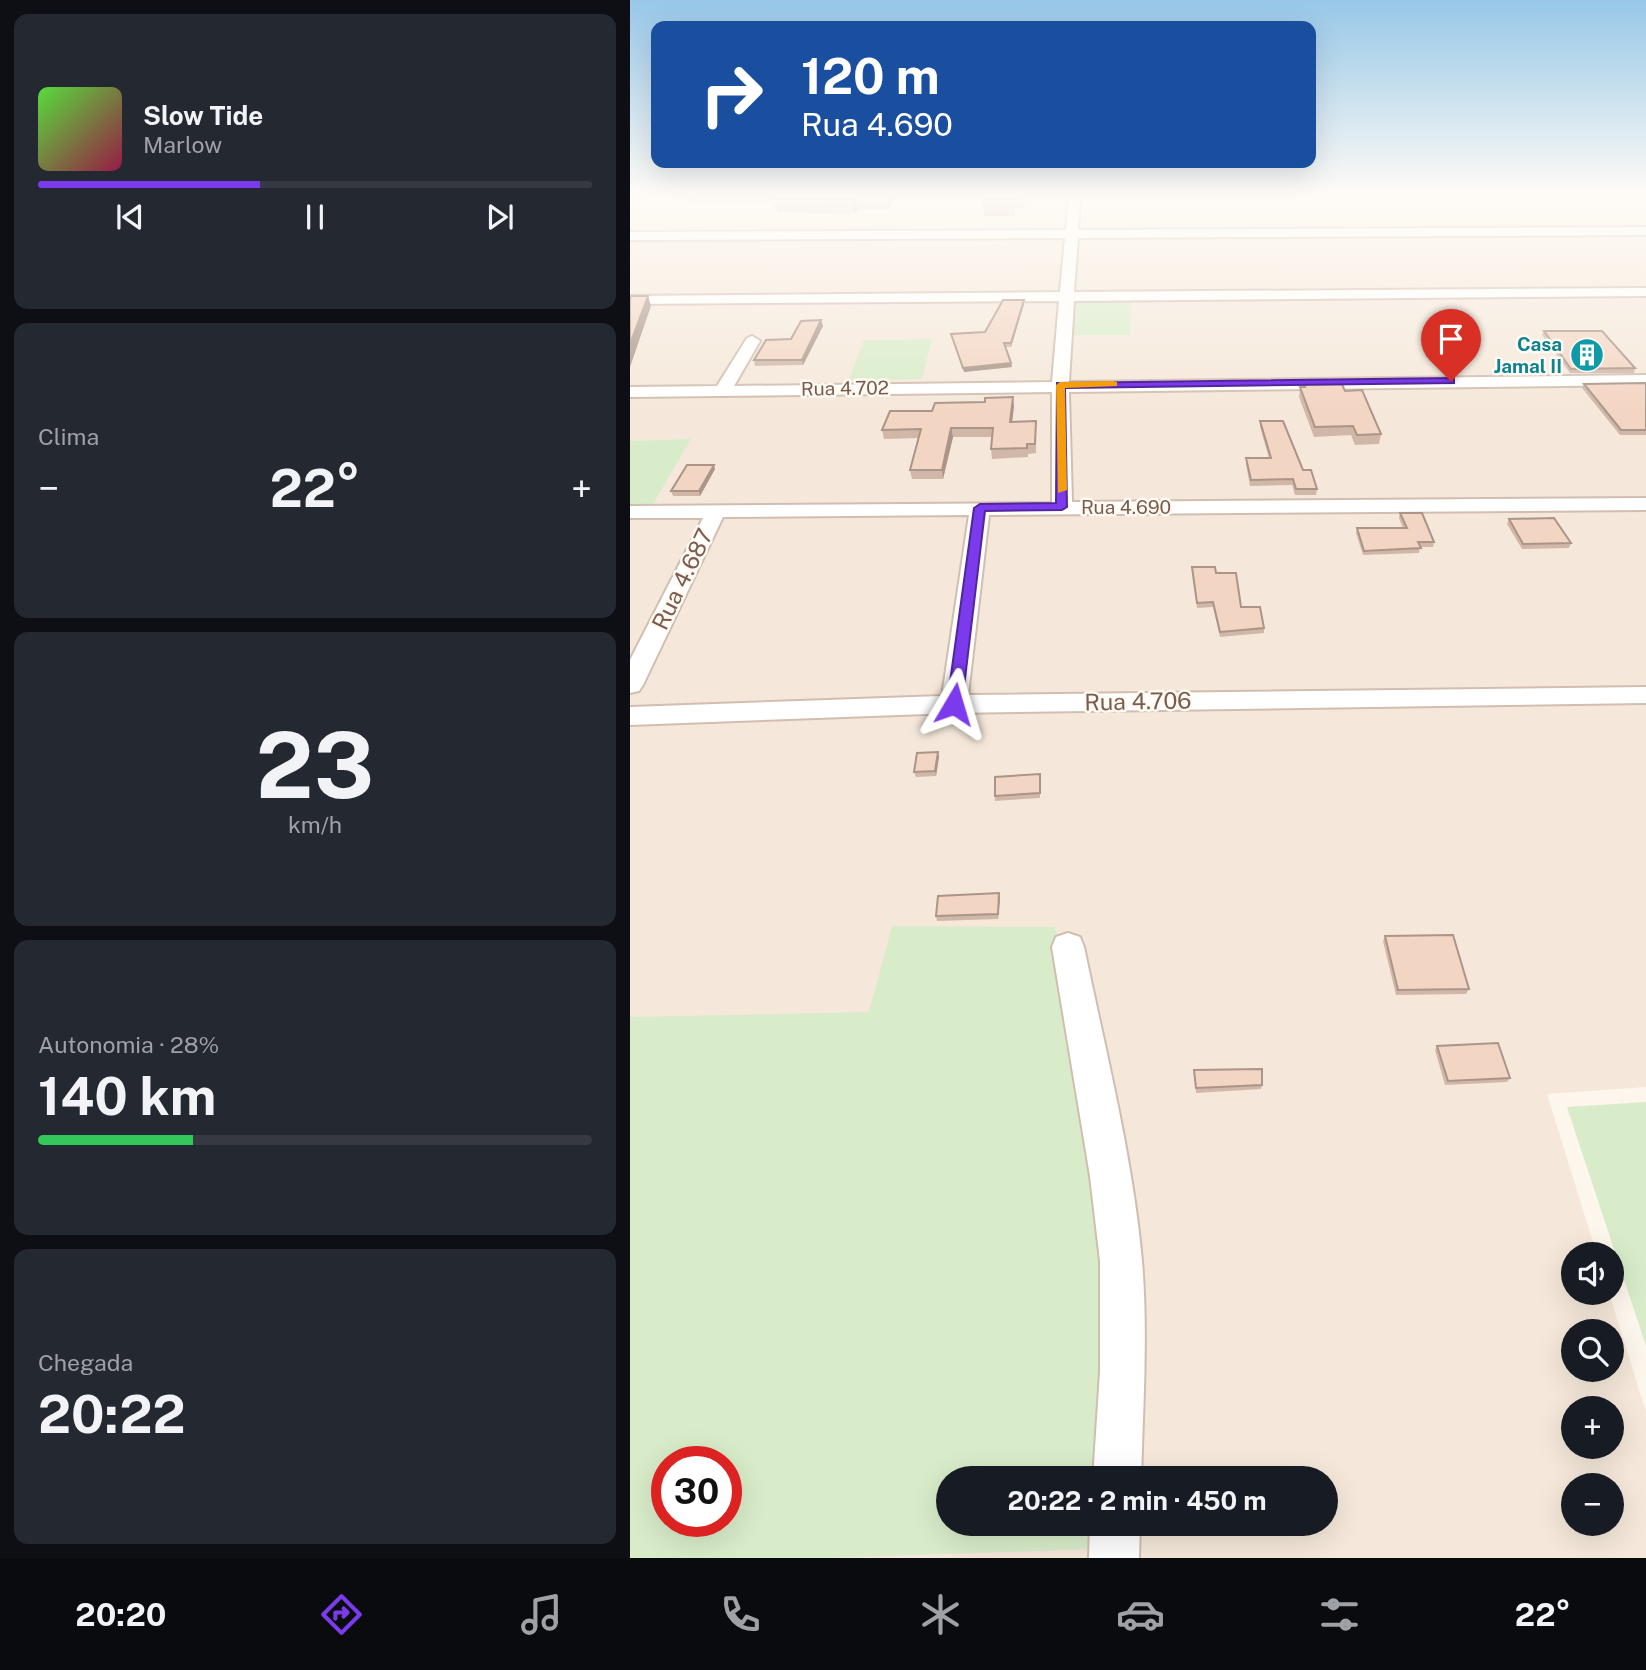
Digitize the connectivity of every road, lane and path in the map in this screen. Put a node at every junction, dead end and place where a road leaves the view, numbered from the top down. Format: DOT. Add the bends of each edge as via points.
graph roads {
  1 [pos="1070,266"];
  2 [pos="1646,292"];
  3 [pos="1067,297"];
  4 [pos="630,300"];
  5 [pos="752,341"];
  6 [pos="1646,380"];
  7 [pos="1060,385"];
  8 [pos="630,391"];
  9 [pos="722,391"];
  10 [pos="1646,504"];
  11 [pos="1062,507"];
  12 [pos="980,508"];
  13 [pos="716,510"];
  14 [pos="630,512"];
  15 [pos="630,685"];
  16 [pos="1646,695"];
  17 [pos="954,704"];
  18 [pos="630,716"];
  19 [pos="1068,947"];
  20 [pos="1118,1466"];
  21 [pos="1115,1536"];
  22 [pos="1114,1558"];
  1 -- 3 [label="street"];
  2 -- 3 [label="street"];
  3 -- 4 [label="street"];
  3 -- 7 [label="street"];
  5 -- 9 [label="street"];
  6 -- 7 [label="street, Rua 4.702"];
  7 -- 9 [label="street, Rua 4.702"];
  7 -- 11 [label="street"];
  8 -- 9 [label="street, Rua 4.702"];
  10 -- 11 [label="street, Rua 4.690"];
  11 -- 12 [label="street, Rua 4.690"];
  12 -- 13 [label="street, Rua 4.690"];
  12 -- 17 [label="street"];
  13 -- 14 [label="street, Rua 4.690"];
  13 -- 15 [label="street, Rua 4.687"];
  16 -- 17 [label="street, Rua 4.706"];
  17 -- 18 [label="street, Rua 4.706"];
  19 -- 20 [label="street" via="1121,1261"];
  21 -- 22 [label="street"];
}
